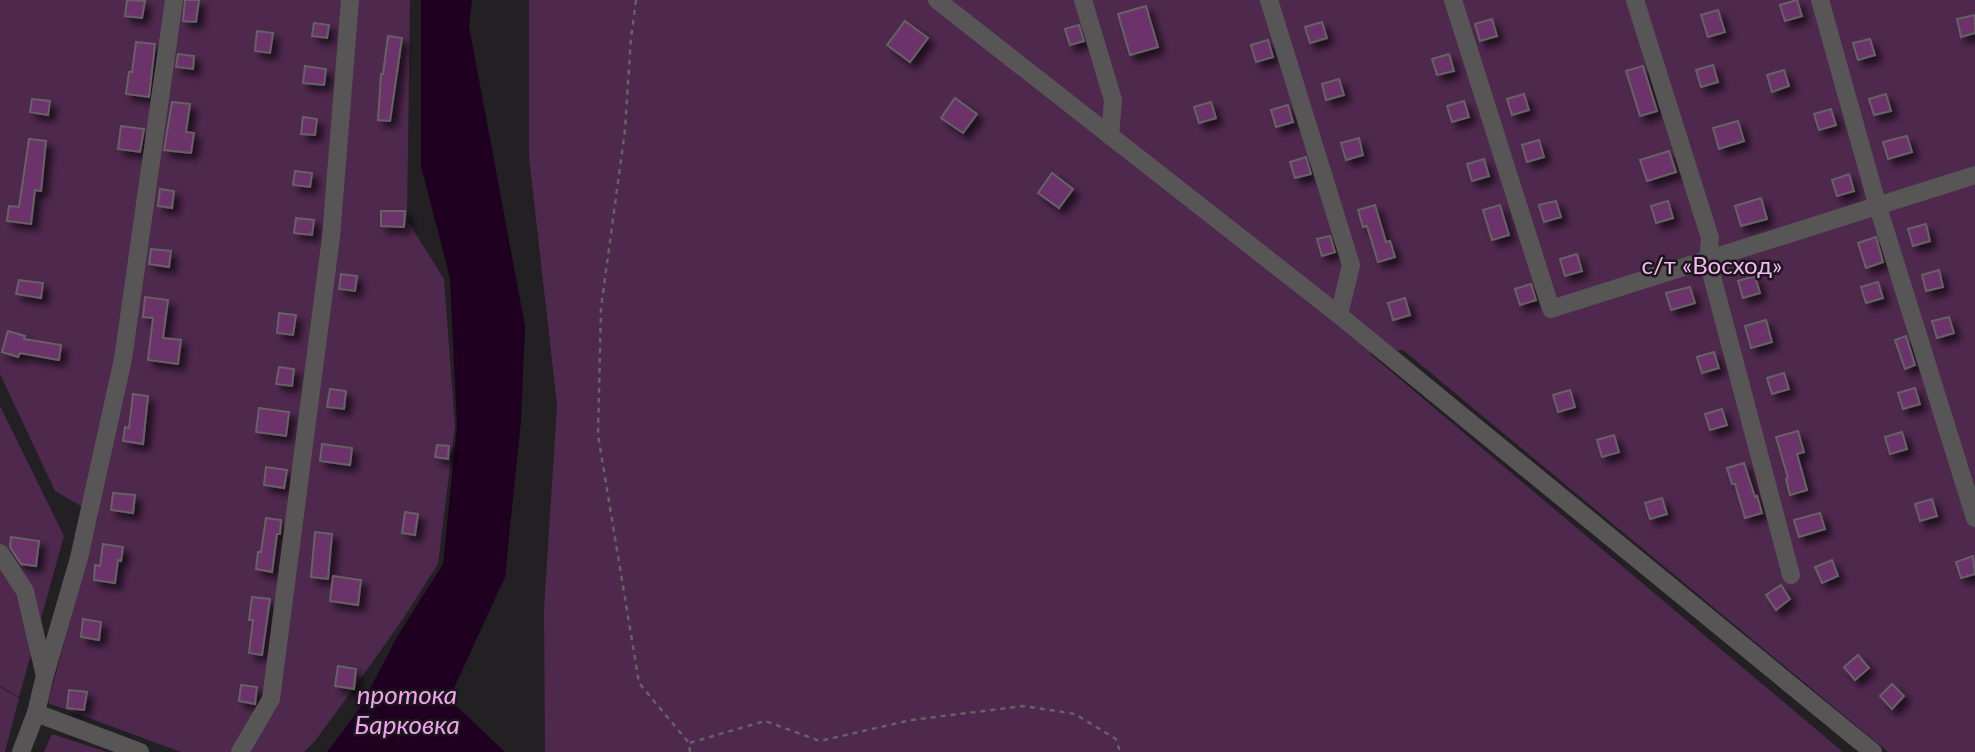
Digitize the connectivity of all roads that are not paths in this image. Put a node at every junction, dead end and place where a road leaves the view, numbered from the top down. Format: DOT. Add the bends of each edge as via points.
graph roads {
  1 [pos="174,0"];
  2 [pos="350,0"];
  3 [pos="937,0"];
  4 [pos="1083,0"];
  5 [pos="1269,0"];
  6 [pos="1453,0"];
  7 [pos="1635,0"];
  8 [pos="1820,0"];
  9 [pos="1110,136"];
  10 [pos="1975,175"];
  11 [pos="1878,207"];
  12 [pos="1708,261"];
  13 [pos="1339,316"];
  14 [pos="1975,518"];
  15 [pos="0,553"];
  16 [pos="1791,575"];
  17 [pos="45,675"];
  18 [pos="36,713"];
  19 [pos="22,752"];
  20 [pos="140,752"];
  21 [pos="240,752"];
  22 [pos="1872,752"];
  1 -- 17 [label="street" via="123,359 79,558"];
  2 -- 21 [label="street" via="331,237 271,699"];
  3 -- 9 [label="street"];
  4 -- 9 [label="street" via="1113,100"];
  5 -- 13 [label="street" via="1351,265"];
  6 -- 12 [label="street" via="1551,309"];
  7 -- 12 [label="street" via="1710,238"];
  8 -- 11 [label="street"];
  9 -- 13 [label="street"];
  10 -- 11 [label="street"];
  11 -- 12 [label="street"];
  11 -- 14 [label="street"];
  12 -- 16 [label="street"];
  13 -- 22 [label="street"];
  15 -- 17 [label="street" via="25,591"];
  17 -- 18 [label="street"];
  18 -- 19 [label="street"];
  18 -- 20 [label="street"];
}
